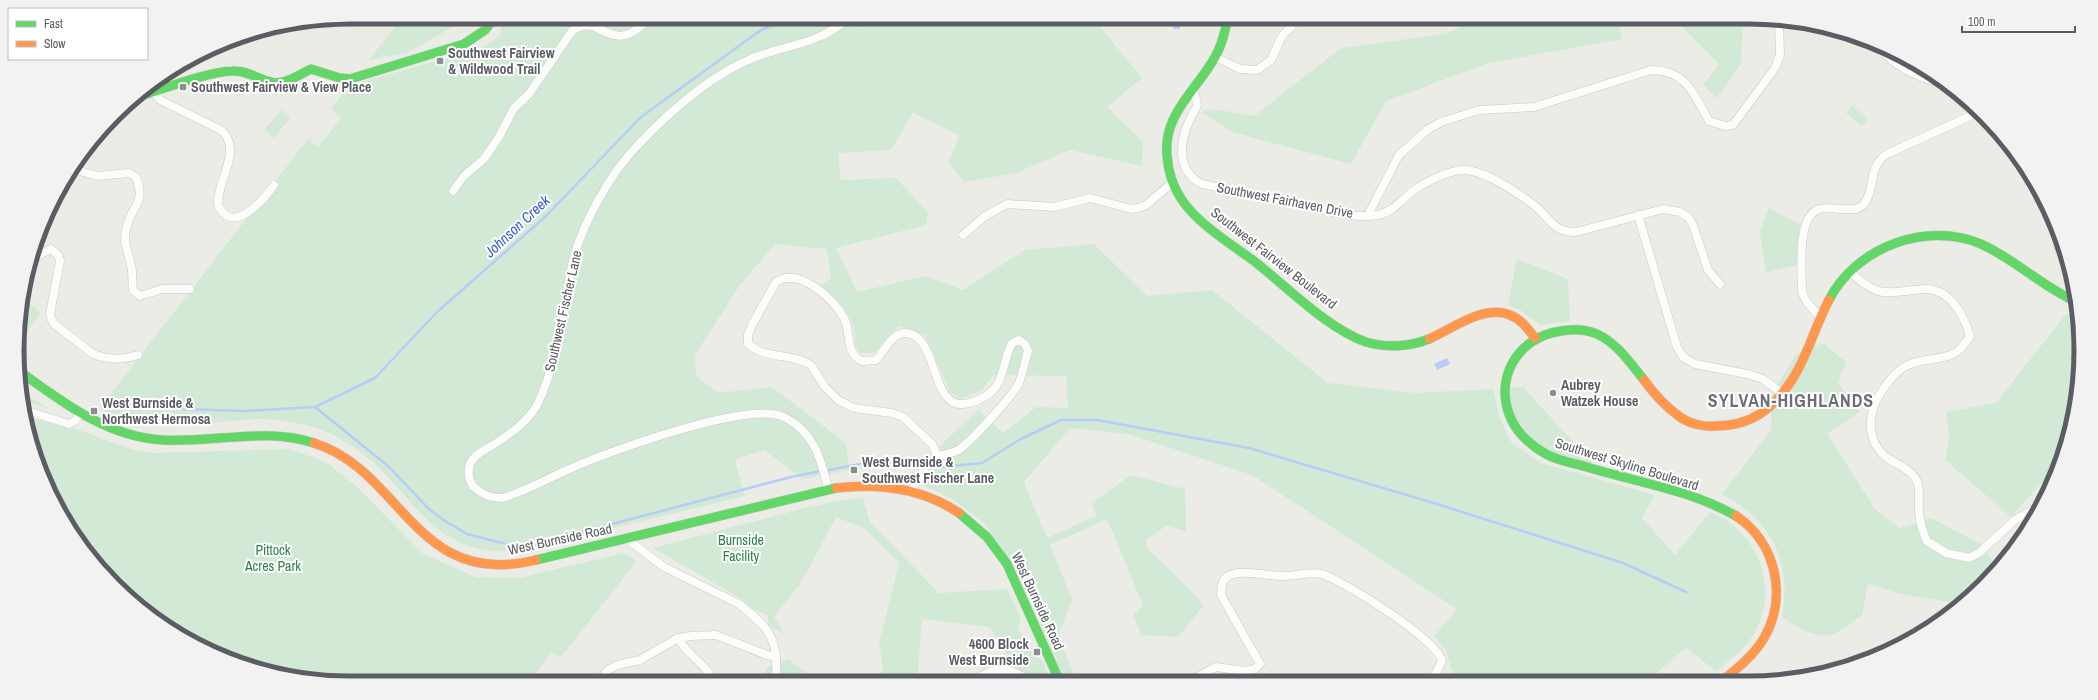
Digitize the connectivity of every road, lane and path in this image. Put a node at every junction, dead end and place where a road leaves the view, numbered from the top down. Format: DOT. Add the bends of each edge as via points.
graph roads {
  1 [pos="489,24"];
  2 [pos="644,24"];
  3 [pos="840,24"];
  4 [pos="1226,24"];
  5 [pos="1293,24"];
  6 [pos="1779,26"];
  7 [pos="1887,56"];
  8 [pos="1215,57"];
  9 [pos="1929,79"];
  10 [pos="1193,90"];
  11 [pos="154,93"];
  12 [pos="148,95"];
  13 [pos="1974,114"];
  14 [pos="78,171"];
  15 [pos="1172,183"];
  16 [pos="274,185"];
  17 [pos="453,191"];
  18 [pos="1368,215"];
  19 [pos="1638,215"];
  20 [pos="963,235"];
  21 [pos="38,256"];
  22 [pos="1850,272"];
  23 [pos="1720,284"];
  24 [pos="190,288"];
  25 [pos="2070,299"];
  26 [pos="1821,318"];
  27 [pos="1535,338"];
  28 [pos="138,356"];
  29 [pos="25,375"];
  30 [pos="1783,394"];
  31 [pos="30,412"];
  32 [pos="80,414"];
  33 [pos="938,457"];
  34 [pos="828,489"];
  35 [pos="912,491"];
  36 [pos="2031,511"];
  37 [pos="627,539"];
  38 [pos="678,638"];
  39 [pos="776,657"];
  40 [pos="602,676"];
  41 [pos="710,676"];
  42 [pos="776,676"];
  43 [pos="981,676"];
  44 [pos="1020,676"];
  45 [pos="1057,676"];
  46 [pos="1199,676"];
  47 [pos="1434,676"];
  48 [pos="1728,676"];
  1 -- 11 [label="main road" via="481,34 464,44 350,79 312,69 286,81 272,83 245,72 232,71"];
  2 -- 17 [label="street" via="624,36 616,36 590,25 583,25 572,31 529,94 514,108 484,159 464,176"];
  3 -- 34 [label="street, Southwest Fischer Lane" via="818,38 752,58 722,74 695,93 621,164 606,185 577,249 569,278 560,334 539,402 519,426 474,457 469,469 472,485 476,489 494,498 502,498 636,442 715,421 757,413 783,416 802,430 818,452"];
  4 -- 8 [label="main road, Southwest Fairview Boulevard"];
  5 -- 8 [label="street" via="1282,36 1271,60 1257,70 1240,69"];
  6 -- 18 [label="street" via="1780,55 1775,68 1733,125 1725,126 1709,120 1688,85 1678,76 1661,70 1651,70 1534,107 1479,110 1442,122 1427,130 1399,155"];
  7 -- 9 [label="street"];
  8 -- 10 [label="main road, Southwest Fairview Boulevard"];
  10 -- 15 [label="main road, Southwest Fairview Boulevard" via="1174,118 1169,134 1168,160"];
  10 -- 18 [label="street, Southwest Fairhaven Drive" via="1196,108 1184,134 1182,155 1186,172 1190,177 1202,184 1346,214"];
  11 -- 12 [label="main road"];
  11 -- 16 [label="street" via="160,100 221,130 228,138 230,155 218,203 221,212 234,218 242,216 252,210"];
  13 -- 26 [label="street" via="1879,160 1873,172 1869,194 1862,206 1855,210 1818,209 1812,214 1803,228 1802,292 1806,301"];
  14 -- 24 [label="street" via="98,176 129,173 136,176 140,198 128,220 125,239 135,293 140,296 162,289"];
  15 -- 20 [label="street" via="1146,205 1131,209 1090,198 1054,207 1007,204 985,216"];
  15 -- 27 [label="main road, Southwest Fairview Boulevard" via="1183,203 1197,216 1329,319 1362,340 1389,346 1414,344 1484,313 1498,311 1508,312 1524,322"];
  18 -- 19 [label="street, Southwest Fairhaven Drive" via="1389,212 1413,191 1430,181 1467,170 1487,176 1531,202 1557,229 1565,232 1576,232"];
  19 -- 23 [label="street, Southwest Fairhaven Drive" via="1663,209 1680,212 1688,217 1708,270"];
  19 -- 30 [label="street" via="1677,347 1683,357 1695,364 1763,379"];
  21 -- 28 [label="street" via="51,250 58,255 60,261 50,314 52,323 93,354 125,359"];
  22 -- 25 [label="main road, Southwest Skyline Boulevard" via="1869,257 1894,244 1925,236 1955,237 1998,252"];
  22 -- 26 [label="main road, Southwest Skyline Boulevard" via="1833,292"];
  22 -- 36 [label="street" via="1876,290 1891,293 1927,289 1940,292 1951,299 1966,322 1970,336 1965,346 1957,353 1909,365 1894,376 1876,398 1870,419 1872,436 1878,448 1887,458 1913,475 1918,485 1919,513 1926,542 1946,553 1970,558 2015,520"];
  26 -- 30 [label="main road, Southwest Skyline Boulevard" via="1794,377"];
  27 -- 30 [label="main road, Southwest Skyline Boulevard" via="1557,330 1574,328 1604,338 1623,354 1664,405 1684,419 1704,426 1721,428 1744,423 1768,408"];
  27 -- 48 [label="main road, Southwest Skyline Boulevard" via="1512,361 1504,390 1509,417 1526,441 1547,455 1722,508 1748,525 1770,557 1777,593 1774,618 1758,649"];
  29 -- 32 [label="main road, West Burnside Road"];
  31 -- 32 [label="street" via="69,424"];
  32 -- 37 [label="main road, West Burnside Road" via="110,429 148,438 181,440 265,434 295,437 321,445 339,454 359,469 418,531 433,543 454,556 478,564 526,564"];
  33 -- 33 [label="street" via="932,444 903,417 849,406 831,394 811,365 766,354 748,344 750,330 776,282 782,278 797,278 828,298 844,319 852,353 862,360 876,360 898,335 904,333 919,338 946,396 955,405 971,403 987,396 1000,381 1012,343 1019,340 1024,344 1028,351 1015,390 965,445 952,453"];
  33 -- 35 [label="street" via="918,478"];
  34 -- 35 [label="main road, West Burnside Road" via="866,485"];
  34 -- 37 [label="main road, West Burnside Road"];
  35 -- 45 [label="main road, West Burnside Road" via="938,500 963,516 999,551"];
  37 -- 39 [label="street" via="664,567 740,604 767,630 773,639"];
  38 -- 39 [label="street" via="716,635"];
  38 -- 40 [label="street" via="640,660 617,665"];
  38 -- 41 [label="street" via="683,648 706,669"];
  39 -- 42 [label="street"];
  43 -- 44 [label="street" via="998,668"];
  46 -- 47 [label="street" via="1216,667 1245,671 1255,669 1260,664 1221,595 1222,583 1227,576 1237,573 1284,576 1320,574 1344,583 1378,604 1436,650 1442,660"];
}
